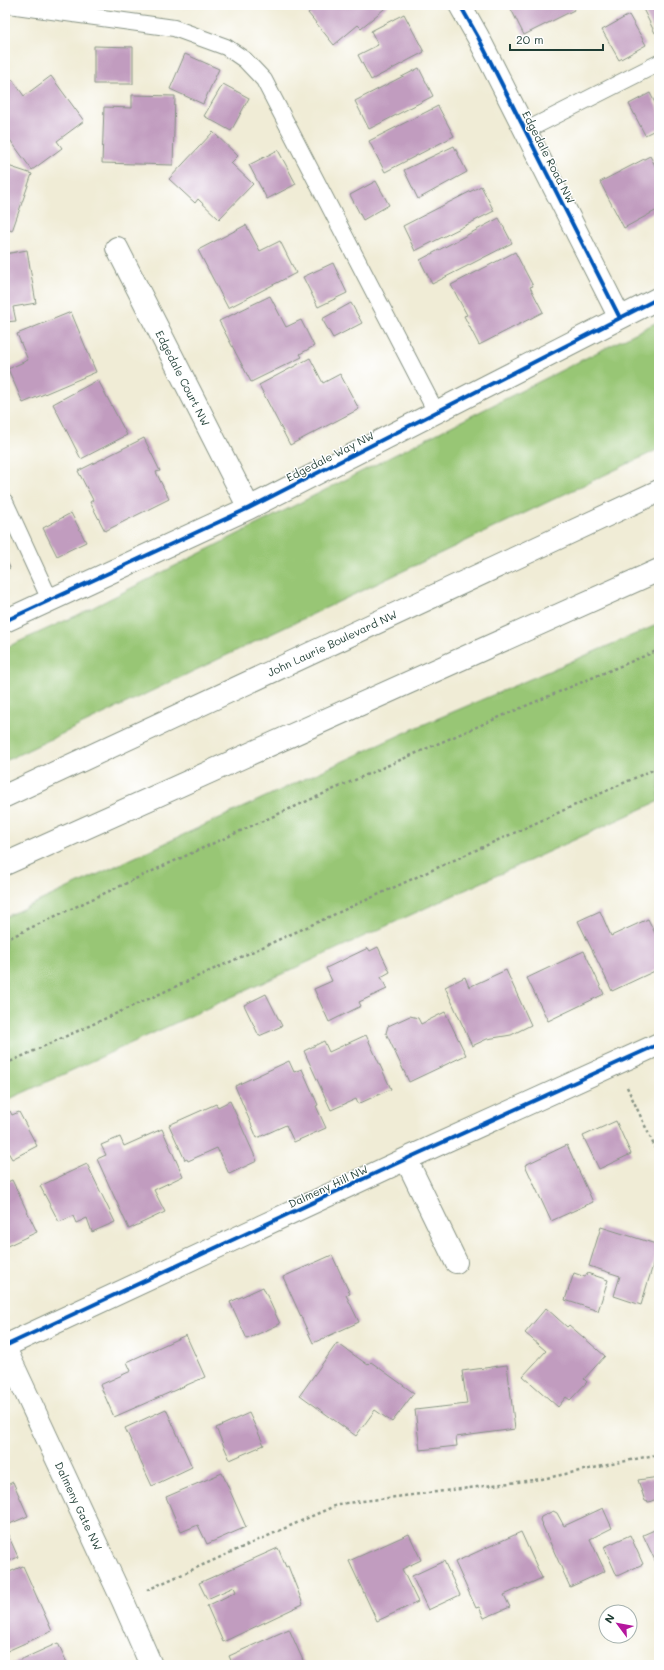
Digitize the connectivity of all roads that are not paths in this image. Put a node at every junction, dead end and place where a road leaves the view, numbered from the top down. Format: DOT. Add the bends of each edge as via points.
graph roads {
  1 [pos="9,5"];
  2 [pos="460,5"];
  3 [pos="659,63"];
  4 [pos="526,131"];
  5 [pos="117,248"];
  6 [pos="659,298"];
  7 [pos="620,318"];
  8 [pos="436,412"];
  9 [pos="659,491"];
  10 [pos="5,502"];
  11 [pos="249,508"];
  12 [pos="659,570"];
  13 [pos="50,600"];
  14 [pos="5,621"];
  15 [pos="5,796"];
  16 [pos="5,864"];
  17 [pos="659,1044"];
  18 [pos="406,1159"];
  19 [pos="456,1262"];
  20 [pos="5,1347"];
  21 [pos="151,1665"];
  1 -- 8 [label="lane" via="174,28 226,47 245,60 264,80"];
  2 -- 4 [label="street, Edgedale Road NW"];
  3 -- 4 [label="lane"];
  4 -- 7 [label="street, Edgedale Road NW"];
  5 -- 11 [label="street, Edgedale Court NW"];
  6 -- 7 [label="street, Edgedale Way NW"];
  7 -- 8 [label="street, Edgedale Way NW"];
  8 -- 11 [label="street, Edgedale Way NW"];
  9 -- 15 [label="street, John Laurie Boulevard NW"];
  10 -- 13 [label="lane"];
  11 -- 13 [label="street, Edgedale Way NW"];
  12 -- 16 [label="street"];
  13 -- 14 [label="street, Edgedale Way NW"];
  17 -- 18 [label="street, Dalmeny Hill NW"];
  18 -- 19 [label="street"];
  18 -- 20 [label="street, Dalmeny Hill NW"];
  20 -- 21 [label="street, Dalmeny Gate NW"];
}
